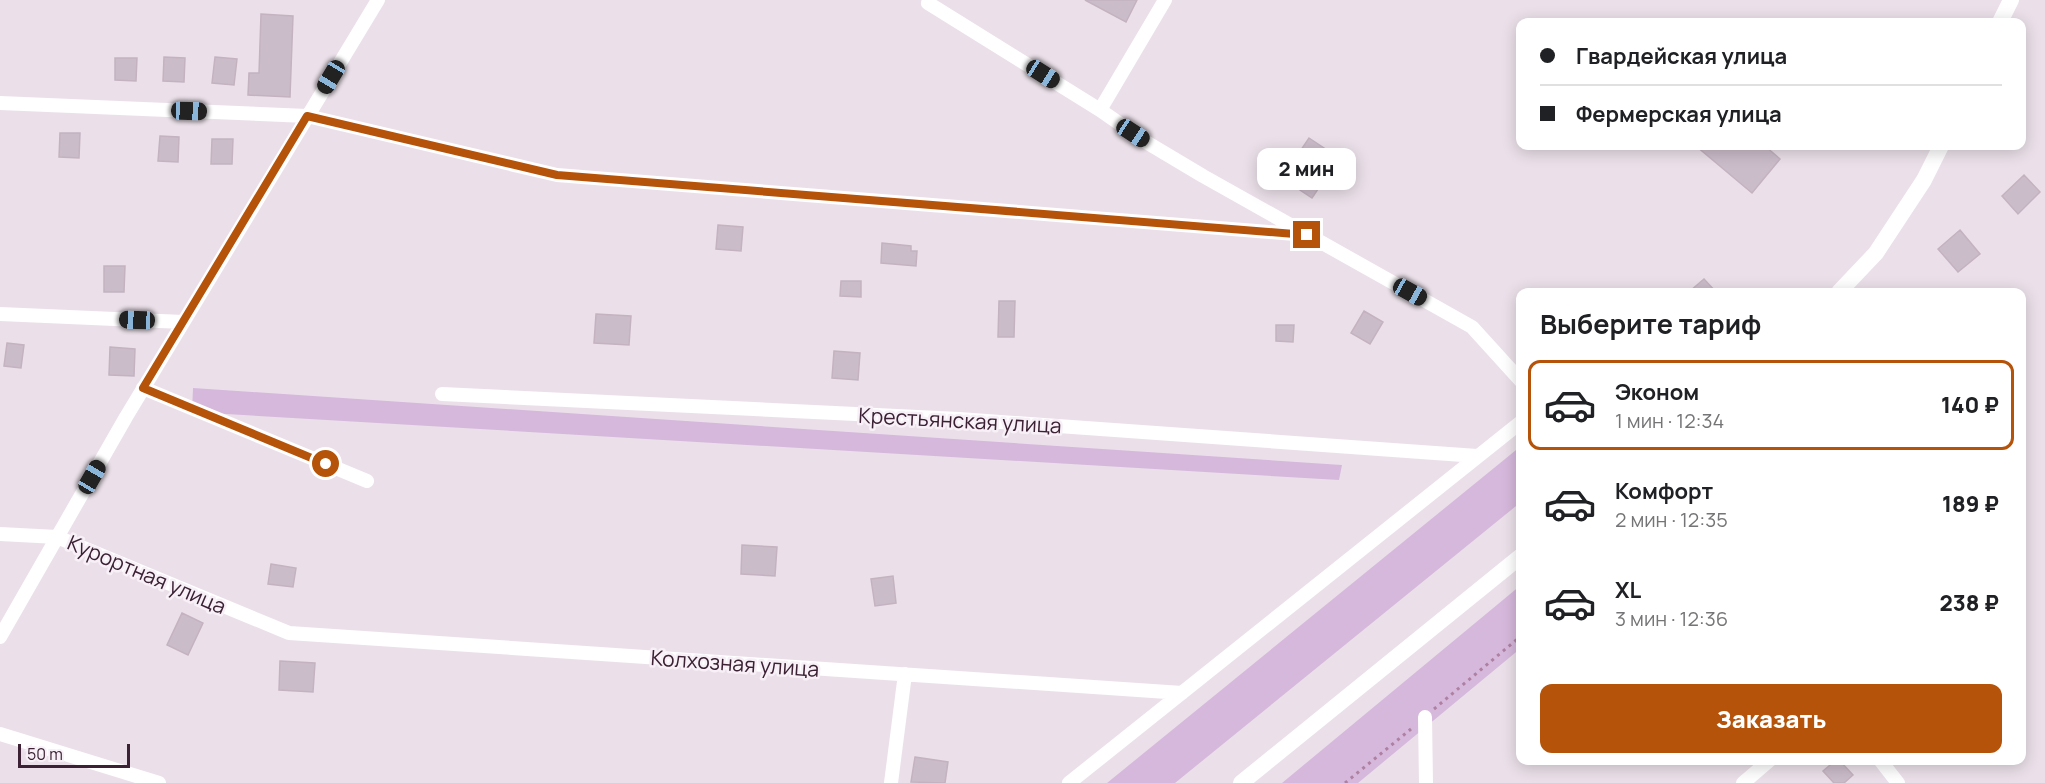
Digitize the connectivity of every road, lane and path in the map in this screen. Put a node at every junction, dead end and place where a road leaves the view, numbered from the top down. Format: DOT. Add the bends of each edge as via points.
graph roads {
  1 [pos="378,0"];
  2 [pos="929,0"];
  3 [pos="1165,0"];
  4 [pos="2011,0"];
  5 [pos="2002,18"];
  6 [pos="0,103"];
  7 [pos="1100,110"];
  8 [pos="307,116"];
  9 [pos="1939,150"];
  10 [pos="1307,235"];
  11 [pos="1843,288"];
  12 [pos="0,314"];
  13 [pos="183,322"];
  14 [pos="1516,375"];
  15 [pos="143,388"];
  16 [pos="442,394"];
  17 [pos="1516,426"];
  18 [pos="1478,456"];
  19 [pos="367,481"];
  20 [pos="0,534"];
  21 [pos="57,537"];
  22 [pos="1516,560"];
  23 [pos="289,633"];
  24 [pos="0,637"];
  25 [pos="905,674"];
  26 [pos="1182,693"];
  27 [pos="1425,717"];
  28 [pos="0,735"];
  29 [pos="1764,765"];
  30 [pos="1884,765"];
  31 [pos="159,783"];
  32 [pos="891,783"];
  33 [pos="1069,783"];
  34 [pos="1241,783"];
  35 [pos="1426,783"];
  36 [pos="1743,783"];
  37 [pos="1899,783"];
  1 -- 8 [label="street"];
  2 -- 7 [label="street" via="928,3"];
  3 -- 7 [label="street"];
  4 -- 5 [label="street"];
  6 -- 8 [label="street"];
  7 -- 10 [label="street" via="1184,165"];
  8 -- 10 [label="street" via="557,175"];
  8 -- 13 [label="street"];
  9 -- 11 [label="street" via="1876,253"];
  10 -- 14 [label="street" via="1472,327"];
  12 -- 13 [label="street"];
  13 -- 15 [label="street"];
  15 -- 19 [label="street"];
  15 -- 21 [label="street"];
  16 -- 18 [label="street, Крестьянская улица" via="960,419"];
  17 -- 18 [label="street"];
  18 -- 26 [label="street"];
  20 -- 21 [label="street, Курортная улица"];
  21 -- 23 [label="street, Курортная улица"];
  21 -- 24 [label="street"];
  22 -- 34 [label="street"];
  23 -- 25 [label="street, Колхозная улица"];
  25 -- 26 [label="street, Колхозная улица"];
  25 -- 32 [label="street"];
  26 -- 33 [label="street"];
  27 -- 35 [label="street"];
  28 -- 31 [label="street"];
  29 -- 36 [label="street"];
  30 -- 37 [label="street"];
}
